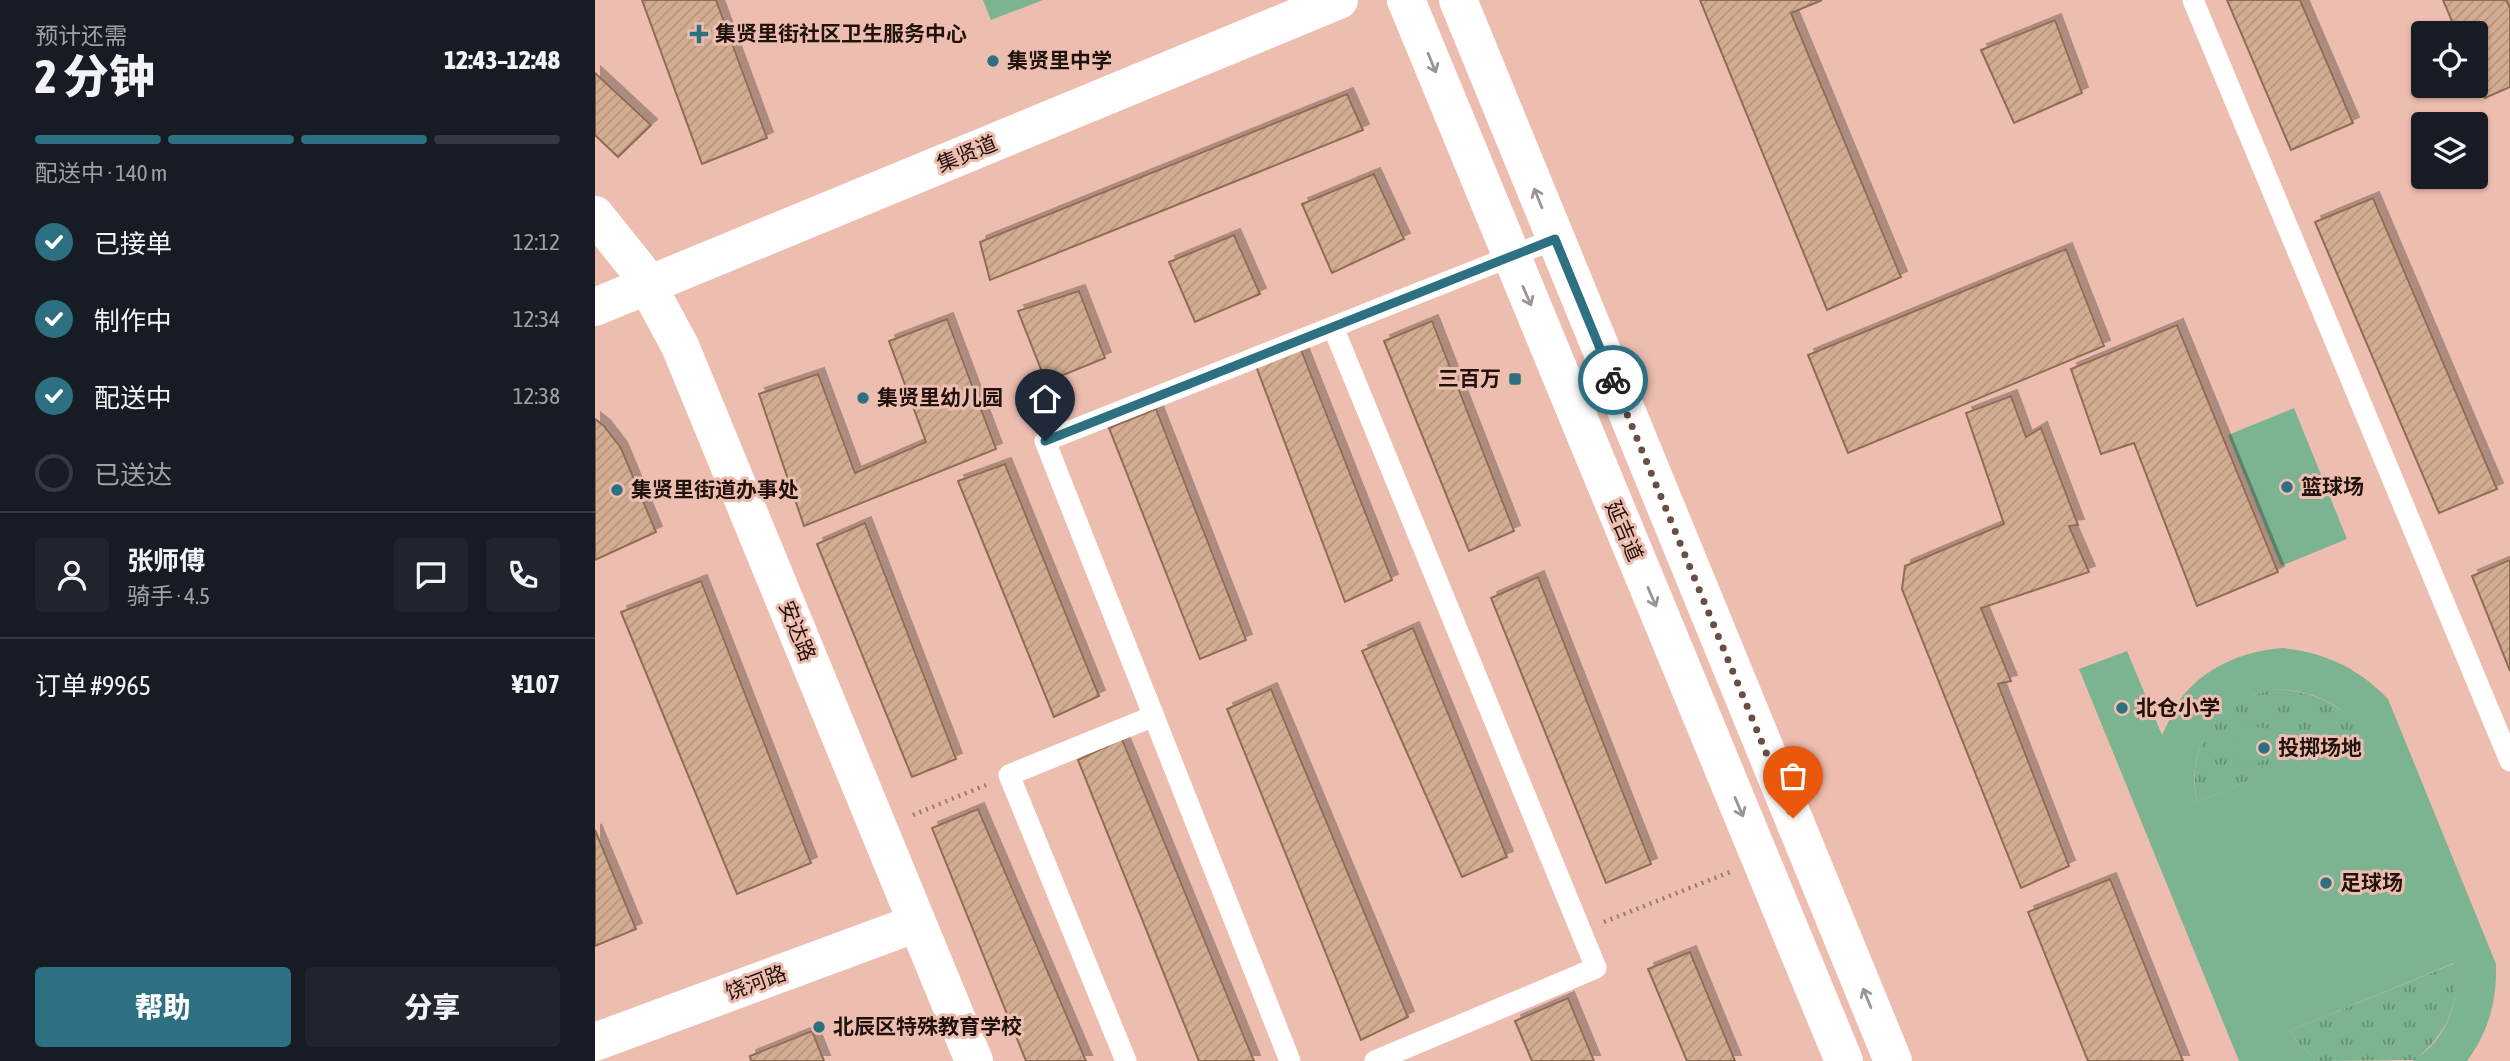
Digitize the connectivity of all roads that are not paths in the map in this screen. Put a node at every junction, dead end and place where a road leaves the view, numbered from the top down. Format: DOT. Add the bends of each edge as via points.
graph roads {
  1 [pos="1285,0"];
  2 [pos="1339,0"];
  3 [pos="1406,0"];
  4 [pos="1458,0"];
  5 [pos="2193,0"];
  6 [pos="595,215"];
  7 [pos="595,236"];
  8 [pos="1555,239"];
  9 [pos="1510,256"];
  10 [pos="629,282"];
  11 [pos="595,307"];
  12 [pos="1333,327"];
  13 [pos="1154,716"];
  14 [pos="2510,761"];
  15 [pos="908,927"];
  16 [pos="595,1042"];
  17 [pos="954,1061"];
  18 [pos="974,1061"];
  19 [pos="1126,1061"];
  20 [pos="1290,1061"];
  21 [pos="1375,1061"];
  22 [pos="1844,1061"];
  23 [pos="1893,1061"];
  1 -- 10 [label="street, 集贤道"];
  2 -- 10 [label="street, 集贤道"];
  3 -- 9 [label="street, 延吉道, one-way"];
  8 -- 4 [label="street, one-way"];
  5 -- 14 [label="lane"];
  6 -- 10 [label="street, 安达路"];
  7 -- 10 [label="street, 安达路"];
  8 -- 9 [label="lane"];
  23 -- 8 [label="street, one-way"];
  9 -- 12 [label="lane"];
  9 -- 22 [label="street, 延吉道, one-way"];
  10 -- 11 [label="street, 集贤道"];
  10 -- 15 [label="street, 安达路"];
  10 -- 15 [label="street, 安达路" via="680,346 879,829"];
  12 -- 13 [label="lane" via="1045,441"];
  12 -- 21 [label="lane" via="1596,968"];
  13 -- 19 [label="lane" via="1009,775"];
  13 -- 20 [label="lane"];
  15 -- 16 [label="street, 饶河路"];
  15 -- 17 [label="street, 安达路"];
  15 -- 18 [label="street, 安达路"];
}
